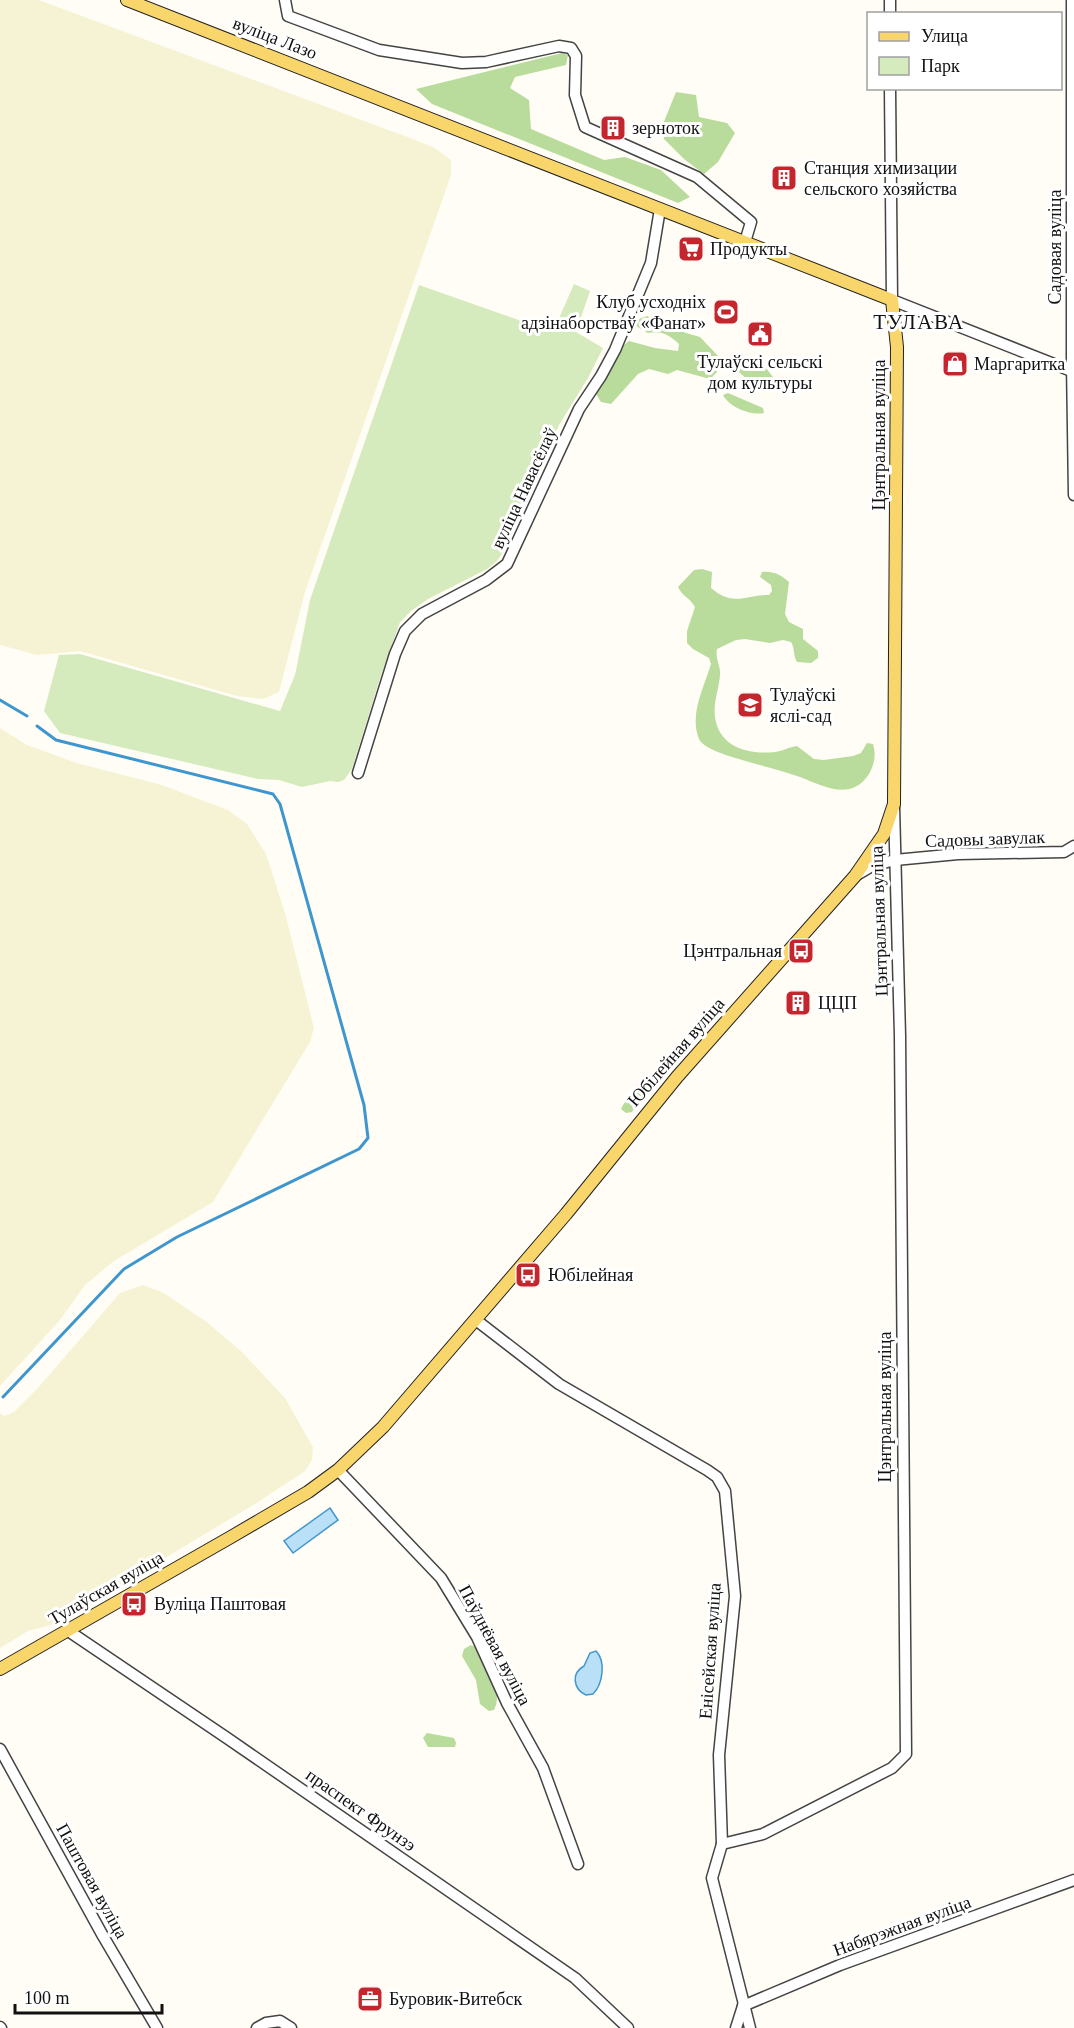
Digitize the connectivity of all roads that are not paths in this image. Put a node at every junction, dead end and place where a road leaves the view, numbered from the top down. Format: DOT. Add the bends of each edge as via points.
graph roads {
  1 [pos="127,0"];
  2 [pos="286,0"];
  3 [pos="1072,0"];
  4 [pos="890,90"];
  5 [pos="660,208"];
  6 [pos="745,242"];
  7 [pos="892,300"];
  8 [pos="1073,371"];
  9 [pos="1074,495"];
  10 [pos="358,773"];
  11 [pos="894,804"];
  12 [pos="1074,846"];
  13 [pos="895,860"];
  14 [pos="855,876"];
  15 [pos="476,1320"];
  16 [pos="338,1470"];
  17 [pos="67,1630"];
  18 [pos="0,1670"];
  19 [pos="0,1749"];
  20 [pos="722,1844"];
  21 [pos="578,1864"];
  22 [pos="1074,1880"];
  23 [pos="743,2006"];
  24 [pos="157,2028"];
  25 [pos="257,2028"];
  26 [pos="291,2028"];
  27 [pos="628,2028"];
  28 [pos="736,2028"];
  29 [pos="750,2028"];
  1 -- 5 [label="main road, вуліца Лазо"];
  2 -- 6 [label="street" via="288,16 379,50 462,63 486,62 560,45 571,48 576,56 575,95 585,127 697,177 751,222"];
  3 -- 8 [label="street, Садовая вуліца"];
  4 -- 7 [label="street, Цэнтральная вуліца"];
  5 -- 6 [label="main road, вуліца Лазо"];
  5 -- 10 [label="street, вуліца Навасёлаў" via="651,263 615,350 579,409 507,564 486,580 422,614 405,631"];
  6 -- 7 [label="main road, вуліца Лазо"];
  7 -- 8 [label="street"];
  7 -- 11 [label="main road, Цэнтральная вуліца" via="897,347"];
  8 -- 9 [label="street, Садовая вуліца"];
  11 -- 13 [label="street, Цэнтральная вуліца"];
  11 -- 14 [label="main road, Юбілейная вуліца" via="885,834"];
  12 -- 13 [label="street, Садовы завулак" via="1064,852 958,854"];
  13 -- 14 [label="street, Садовы завулак"];
  13 -- 20 [label="street, Цэнтральная вуліца" via="906,1754 891,1768 763,1834"];
  14 -- 15 [label="main road, Юбілейная вуліца" via="677,1077"];
  15 -- 16 [label="main road, Юбілейная вуліца" via="383,1427"];
  15 -- 20 [label="street, Енісейская вуліца" via="559,1384 707,1470 717,1477 725,1491 735,1596 719,1755"];
  16 -- 17 [label="main road, Тулаўская вуліца" via="231,1537"];
  16 -- 21 [label="street, Паўднёвая вуліца" via="441,1578 477,1637 543,1768"];
  17 -- 18 [label="main road, Тулаўская вуліца"];
  17 -- 27 [label="street, праспект Фрунзэ" via="575,1978"];
  19 -- 24 [label="street, Паштовая вуліца"];
  20 -- 23 [label="street, Енісейская вуліца" via="712,1878"];
  22 -- 23 [label="street, Набярэжная вуліца" via="840,1965"];
  23 -- 28 [label="street"];
  23 -- 29 [label="street, Енісейская вуліца"];
  25 -- 26 [label="street" via="280,2021"];
}
